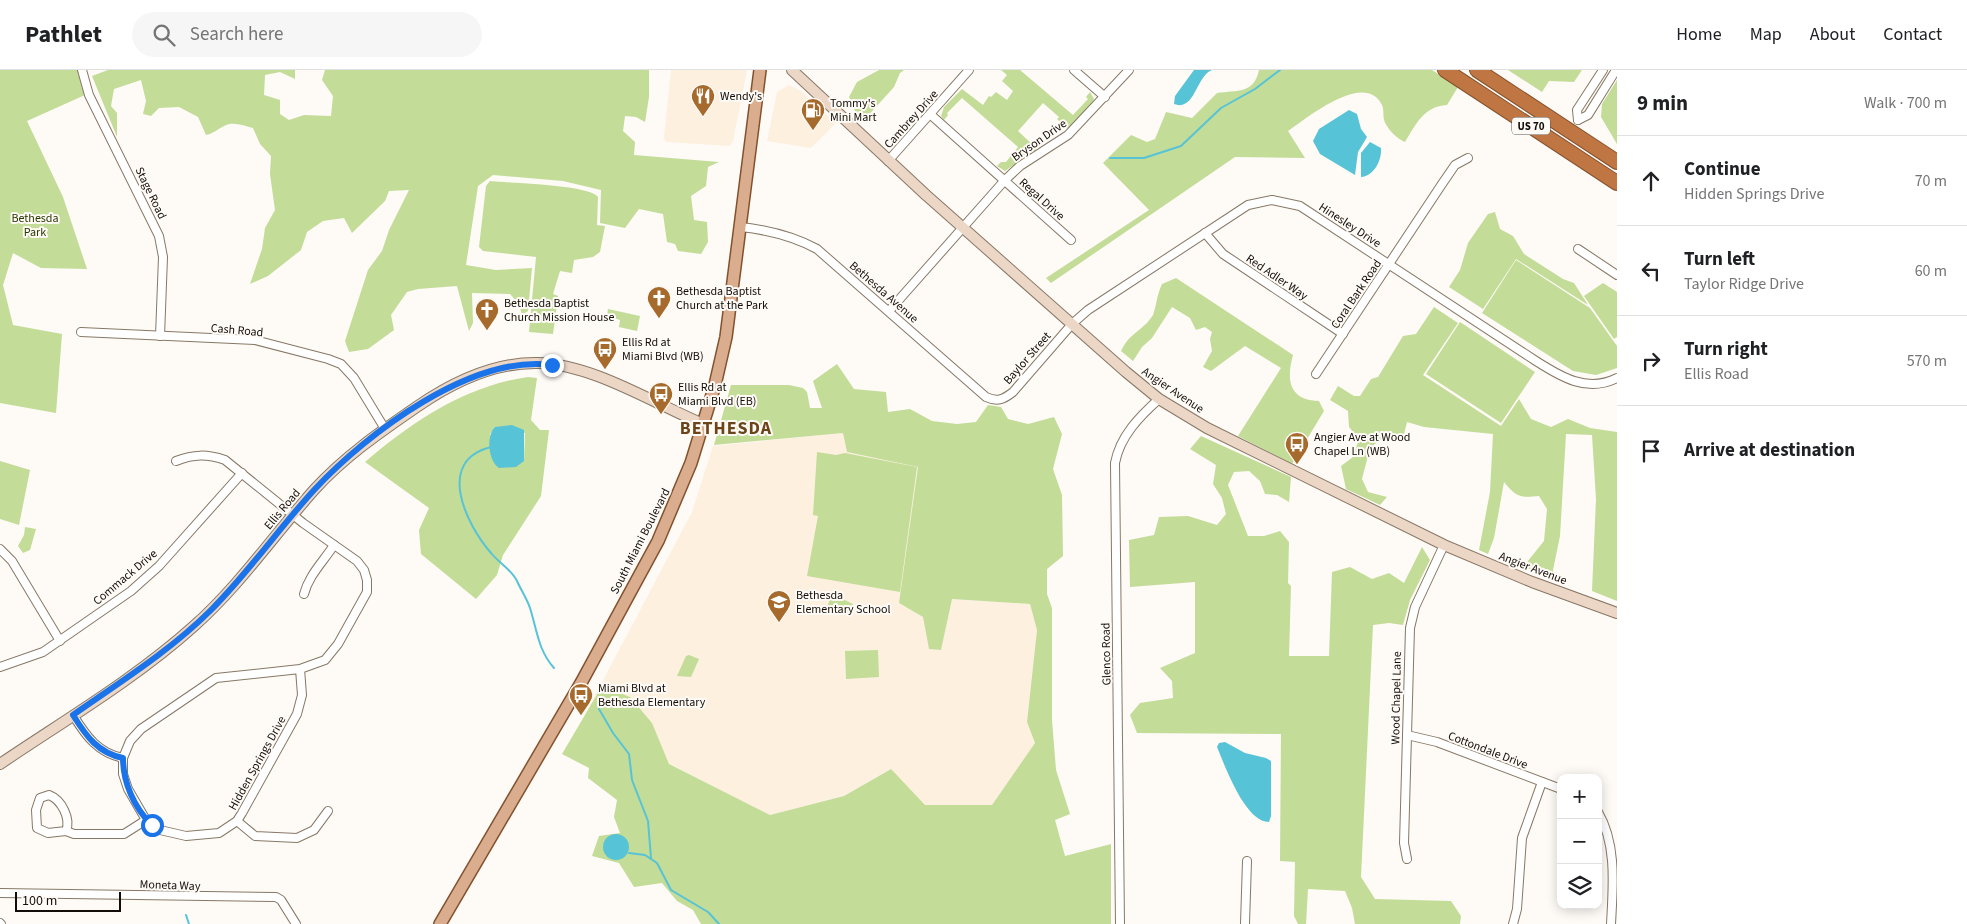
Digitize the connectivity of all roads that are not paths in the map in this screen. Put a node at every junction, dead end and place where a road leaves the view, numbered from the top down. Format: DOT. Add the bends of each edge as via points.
graph roads {
  1 [pos="82,70"];
  2 [pos="760,70"];
  3 [pos="792,70"];
  4 [pos="969,70"];
  5 [pos="1074,70"];
  6 [pos="1128,70"];
  7 [pos="1445,70"];
  8 [pos="1477,70"];
  9 [pos="1603,70"];
  10 [pos="1616,70"];
  11 [pos="1105,96"];
  12 [pos="931,115"];
  13 [pos="1575,126"];
  14 [pos="1468,158"];
  15 [pos="888,161"];
  16 [pos="1617,162"];
  17 [pos="1005,180"];
  18 [pos="1617,183"];
  19 [pos="741,227"];
  20 [pos="963,228"];
  21 [pos="1205,233"];
  22 [pos="1071,240"];
  23 [pos="1578,249"];
  24 [pos="1389,264"];
  25 [pos="1617,275"];
  26 [pos="889,311"];
  27 [pos="1072,324"];
  28 [pos="81,332"];
  29 [pos="1343,334"];
  30 [pos="160,336"];
  31 [pos="1316,374"];
  32 [pos="1617,378"];
  33 [pos="1159,398"];
  34 [pos="996,400"];
  35 [pos="703,424"];
  36 [pos="385,429"];
  37 [pos="176,460"];
  38 [pos="242,473"];
  39 [pos="293,516"];
  40 [pos="1444,545"];
  41 [pos="334,546"];
  42 [pos="0,549"];
  43 [pos="304,594"];
  44 [pos="1617,613"];
  45 [pos="60,641"];
  46 [pos="0,667"];
  47 [pos="300,669"];
  48 [pos="73,715"];
  49 [pos="1407,735"];
  50 [pos="123,758"];
  51 [pos="0,764"];
  52 [pos="1542,782"];
  53 [pos="1557,788"];
  54 [pos="328,811"];
  55 [pos="1602,818"];
  56 [pos="146,820"];
  57 [pos="237,821"];
  58 [pos="66,831"];
  59 [pos="1407,860"];
  60 [pos="1247,861"];
  61 [pos="0,892"];
  62 [pos="296,924"];
  63 [pos="440,924"];
  64 [pos="1120,924"];
  65 [pos="1245,924"];
  66 [pos="1513,924"];
  67 [pos="1611,924"];
  1 -- 30 [label="street, Stage Road" via="89,95 158,236 163,257"];
  2 -- 19 [label="main road, South Miami Boulevard"];
  3 -- 15 [label="street, Angier Avenue"];
  4 -- 12 [label="street, Cambrey Drive"];
  5 -- 11 [label="street"];
  6 -- 11 [label="street, Bryson Drive"];
  7 -- 18 [label="highway, US 70"];
  8 -- 13 [label="highway, US 70"];
  9 -- 13 [label="street" via="1577,110"];
  10 -- 13 [label="street" via="1588,116"];
  11 -- 17 [label="street, Bryson Drive" via="1068,135 1020,166"];
  12 -- 15 [label="street, Cambrey Drive"];
  12 -- 17 [label="street, Regal Drive"];
  13 -- 16 [label="highway, US 70"];
  14 -- 24 [label="street, Coral Bark Road" via="1455,165"];
  15 -- 20 [label="street, Angier Avenue"];
  17 -- 20 [label="street, Bryson Drive"];
  17 -- 22 [label="street, Regal Drive"];
  19 -- 26 [label="street, Bethesda Avenue" via="774,232 811,246"];
  19 -- 35 [label="main road, South Miami Boulevard" via="726,337"];
  20 -- 26 [label="street, Bryson Drive"];
  20 -- 27 [label="street, Angier Avenue"];
  21 -- 24 [label="street, Hinesley Drive" via="1248,205 1260,201 1284,201 1300,206"];
  21 -- 27 [label="street, Hinesley Drive" via="1088,310"];
  21 -- 29 [label="street, Red Adler Way" via="1223,254"];
  23 -- 25 [label="street"];
  24 -- 29 [label="street, Coral Bark Road"];
  24 -- 32 [label="street, Hinesley Drive" via="1570,381 1599,384"];
  26 -- 34 [label="street, Bethesda Avenue" via="986,397"];
  27 -- 33 [label="street, Angier Avenue"];
  27 -- 34 [label="street, Baylor Street" via="1013,392 1002,400"];
  28 -- 30 [label="street, Cash Road"];
  29 -- 31 [label="street, Coral Bark Road"];
  30 -- 36 [label="street, Cash Road" via="254,340 336,362 354,378"];
  33 -- 40 [label="street, Angier Avenue" via="1222,436"];
  33 -- 64 [label="street, Glenco Road" via="1128,432 1116,463"];
  35 -- 36 [label="street, Ellis Road" via="593,376 562,366 535,363 483,372 440,392"];
  35 -- 63 [label="main road, South Miami Boulevard" via="683,484 658,541 581,683"];
  36 -- 39 [label="street, Ellis Road" via="343,461"];
  37 -- 38 [label="street" via="190,455 210,455 224,460"];
  38 -- 39 [label="street"];
  38 -- 45 [label="street, Commack Drive" via="159,566"];
  39 -- 41 [label="street"];
  39 -- 48 [label="street, Ellis Road" via="220,601 195,625"];
  40 -- 44 [label="street, Angier Avenue"];
  40 -- 49 [label="street, Wood Chapel Lane" via="1417,601 1410,628"];
  41 -- 43 [label="street" via="314,571"];
  41 -- 47 [label="street" via="361,565 367,580 367,592 332,653 319,664"];
  42 -- 45 [label="street" via="12,561"];
  45 -- 46 [label="street, Commack Drive" via="43,652"];
  47 -- 50 [label="street" via="216,678 141,729 130,741"];
  47 -- 57 [label="street, Hidden Springs Drive" via="302,695 297,714"];
  48 -- 50 [label="street" via="102,751"];
  48 -- 51 [label="street, Ellis Road"];
  49 -- 52 [label="street, Cottondale Drive" via="1437,742"];
  49 -- 59 [label="street, Wood Chapel Lane" via="1404,843"];
  50 -- 56 [label="street, Hidden Springs Drive" via="123,774 128,789"];
  52 -- 53 [label="street, Cottondale Drive"];
  52 -- 66 [label="street" via="1522,838"];
  54 -- 57 [label="street" via="314,830 297,838 255,836"];
  55 -- 67 [label="street" via="1609,828 1614,848"];
  56 -- 57 [label="street, Hidden Springs Drive" via="168,834 186,836 219,833"];
  56 -- 58 [label="street" via="124,834 74,834"];
  58 -- 58 [label="street" via="48,833 37,828 36,810 40,798 49,795 58,801 66,817"];
  60 -- 65 [label="street"];
  61 -- 62 [label="street, Moneta Way" via="276,898 281,900"];
}
